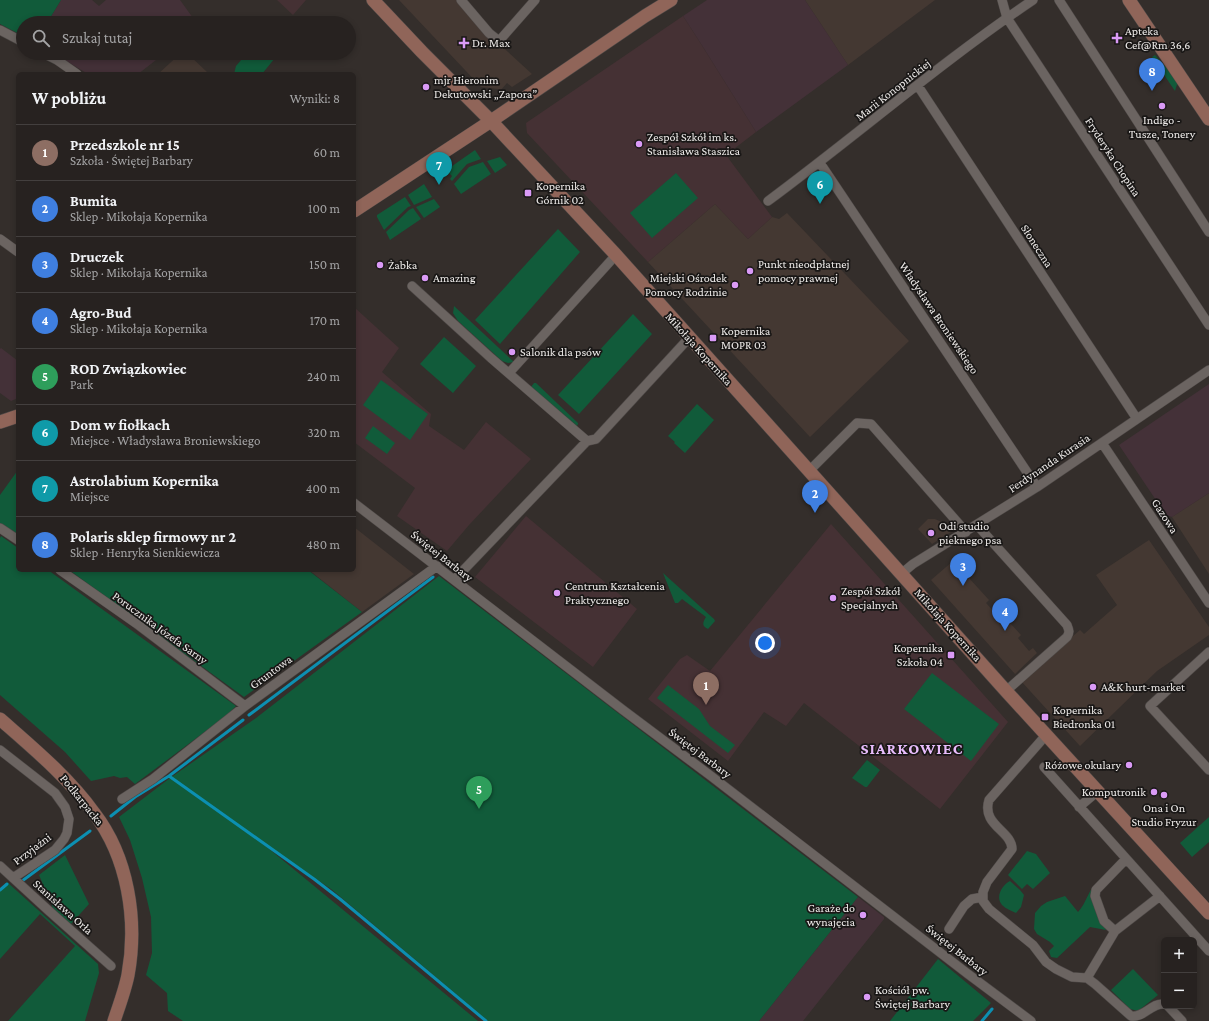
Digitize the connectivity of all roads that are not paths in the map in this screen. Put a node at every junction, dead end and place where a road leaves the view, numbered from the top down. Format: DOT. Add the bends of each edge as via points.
graph roads {
  1 [pos="374,0"];
  2 [pos="461,0"];
  3 [pos="535,0"];
  4 [pos="671,0"];
  5 [pos="1002,0"];
  6 [pos="1034,0"];
  7 [pos="1059,0"];
  8 [pos="1130,1"];
  9 [pos="1006,18"];
  10 [pos="0,30"];
  11 [pos="16,38"];
  12 [pos="57,60"];
  13 [pos="74,72"];
  14 [pos="918,86"];
  15 [pos="1209,119"];
  16 [pos="491,121"];
  17 [pos="820,163"];
  18 [pos="768,202"];
  19 [pos="356,210"];
  20 [pos="1209,232"];
  21 [pos="0,239"];
  22 [pos="16,251"];
  23 [pos="616,255"];
  24 [pos="412,286"];
  25 [pos="1209,325"];
  26 [pos="689,338"];
  27 [pos="1209,370"];
  28 [pos="509,373"];
  29 [pos="16,417"];
  30 [pos="1137,419"];
  31 [pos="0,422"];
  32 [pos="586,441"];
  33 [pos="1102,443"];
  34 [pos="809,470"];
  35 [pos="1037,487"];
  36 [pos="356,505"];
  37 [pos="977,525"];
  38 [pos="1,530"];
  39 [pos="966,532"];
  40 [pos="16,539"];
  41 [pos="436,566"];
  42 [pos="63,572"];
  43 [pos="901,574"];
  44 [pos="454,580"];
  45 [pos="1209,603"];
  46 [pos="1209,652"];
  47 [pos="1006,691"];
  48 [pos="245,706"];
  49 [pos="0,719"];
  50 [pos="1047,734"];
  51 [pos="0,750"];
  52 [pos="1208,767"];
  53 [pos="1044,768"];
  54 [pos="1098,791"];
  55 [pos="122,799"];
  56 [pos="1080,807"];
  57 [pos="1126,859"];
  58 [pos="0,866"];
  59 [pos="13,878"];
  60 [pos="1160,896"];
  61 [pos="983,897"];
  62 [pos="1209,913"];
  63 [pos="949,929"];
  64 [pos="1115,931"];
  65 [pos="1209,951"];
  66 [pos="111,966"];
  67 [pos="1087,978"];
  68 [pos="1161,1004"];
  69 [pos="1171,1009"];
  70 [pos="114,1021"];
  71 [pos="1031,1021"];
  72 [pos="1182,1021"];
  1 -- 16 [label="street, Mikołaja Kopernika"];
  2 -- 3 [label="street" via="499,41"];
  4 -- 16 [label="street"];
  5 -- 9 [label="street, Fryderyka Chopina"];
  6 -- 9 [label="street, Marii Konopnickiej"];
  7 -- 20 [label="street"];
  8 -- 15 [label="street"];
  9 -- 14 [label="street, Marii Konopnickiej"];
  9 -- 25 [label="street, Fryderyka Chopina"];
  10 -- 11 [label="street"];
  12 -- 13 [label="street"];
  14 -- 17 [label="street, Marii Konopnickiej"];
  14 -- 30 [label="street, Słoneczna"];
  16 -- 19 [label="street"];
  16 -- 23 [label="street, Mikołaja Kopernika"];
  17 -- 18 [label="street, Marii Konopnickiej"];
  17 -- 35 [label="street, Władysława Broniewskiego"];
  21 -- 22 [label="street"];
  23 -- 26 [label="street, Mikołaja Kopernika"];
  23 -- 28 [label="street"];
  24 -- 28 [label="street"];
  26 -- 32 [label="street" via="596,439"];
  26 -- 34 [label="street, Mikołaja Kopernika"];
  27 -- 30 [label="street, Ferdynanda Kurasia"];
  28 -- 32 [label="street"];
  29 -- 31 [label="street"];
  30 -- 33 [label="street, Ferdynanda Kurasia"];
  32 -- 44 [label="street"];
  33 -- 35 [label="street, Ferdynanda Kurasia"];
  33 -- 45 [label="street, Gazowa"];
  34 -- 39 [label="street" via="857,423 871,424"];
  34 -- 43 [label="street, Mikołaja Kopernika"];
  35 -- 37 [label="street, Ferdynanda Kurasia"];
  36 -- 41 [label="street, Świętej Barbary"];
  37 -- 39 [label="street, Ferdynanda Kurasia"];
  37 -- 47 [label="street" via="1069,629 1067,637"];
  38 -- 40 [label="street"];
  39 -- 43 [label="street, Ferdynanda Kurasia"];
  41 -- 44 [label="street, Świętej Barbary"];
  41 -- 48 [label="street, Gruntowa"];
  42 -- 48 [label="street, Porucznika Józefa Sarny"];
  43 -- 47 [label="street, Mikołaja Kopernika"];
  44 -- 71 [label="street, Świętej Barbary"];
  46 -- 52 [label="street" via="1150,706"];
  47 -- 50 [label="street, Mikołaja Kopernika"];
  48 -- 55 [label="street, Gruntowa" via="154,779"];
  49 -- 70 [label="street, Podkarpacka" via="55,768 78,793 100,821 114,846 129,897 132,925 128,974"];
  50 -- 54 [label="street, Mikołaja Kopernika"];
  50 -- 61 [label="street" via="989,800 988,813 1012,846 1011,852 987,882"];
  51 -- 59 [label="street, Przyjaźni" via="56,793 66,807 69,819 67,833 55,850"];
  53 -- 56 [label="street"];
  54 -- 56 [label="street"];
  54 -- 62 [label="street, Mikołaja Kopernika"];
  56 -- 57 [label="street"];
  57 -- 60 [label="street"];
  57 -- 64 [label="street" via="1096,890 1095,896 1104,921"];
  58 -- 59 [label="street, Stanisława Orła"];
  59 -- 66 [label="street, Stanisława Orła"];
  60 -- 64 [label="street"];
  60 -- 65 [label="street"];
  61 -- 63 [label="street" via="972,899 964,906"];
  61 -- 67 [label="street" via="989,909 1033,945 1046,962 1072,977"];
  64 -- 67 [label="street"];
  67 -- 68 [label="street" via="1131,1016 1140,1016 1151,1007"];
  69 -- 72 [label="street"];
}
